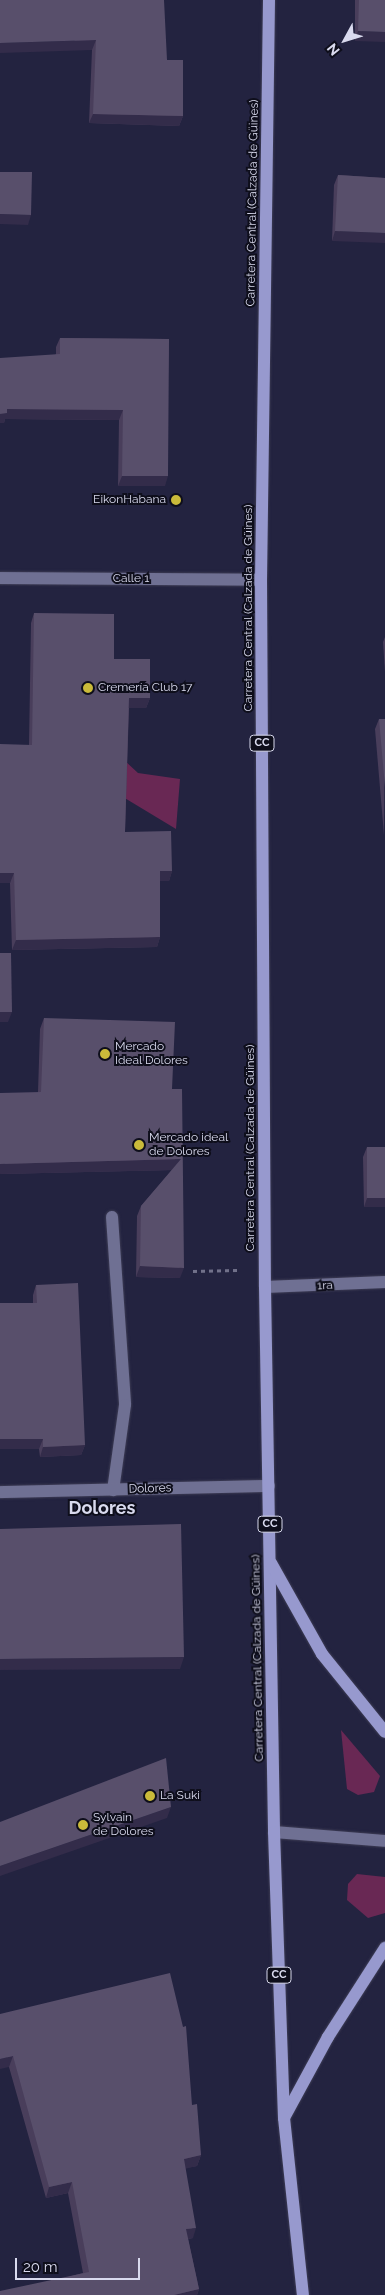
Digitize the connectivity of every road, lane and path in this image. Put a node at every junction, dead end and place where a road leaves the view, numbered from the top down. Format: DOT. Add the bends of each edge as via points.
graph roads {
  1 [pos="269,0"];
  2 [pos="0,578"];
  3 [pos="261,580"];
  4 [pos="112,1217"];
  5 [pos="385,1282"];
  6 [pos="265,1287"];
  7 [pos="269,1486"];
  8 [pos="113,1490"];
  9 [pos="0,1492"];
  10 [pos="270,1562"];
  11 [pos="385,1732"];
  12 [pos="274,1832"];
  13 [pos="385,1841"];
  14 [pos="385,1948"];
  15 [pos="284,2118"];
  16 [pos="303,2295"];
  1 -- 3 [label="main road, Carretera Central (Calzada de Güines) / CC"];
  2 -- 3 [label="street, Calle 1"];
  3 -- 6 [label="main road, Carretera Central (Calzada de Güines) / CC"];
  4 -- 8 [label="street" via="125,1405"];
  5 -- 6 [label="street, 1ra"];
  6 -- 7 [label="main road, Carretera Central (Calzada de Güines) / CC"];
  7 -- 8 [label="street, Dolores"];
  7 -- 10 [label="main road, Carretera Central (Calzada de Güines) / CC"];
  8 -- 9 [label="street, Dolores"];
  10 -- 11 [label="main road" via="322,1654"];
  10 -- 12 [label="main road, Carretera Central (Calzada de Güines) / CC"];
  12 -- 13 [label="street"];
  12 -- 15 [label="main road, Carretera Central (Calzada de Güines) / CC"];
  14 -- 15 [label="main road" via="328,2037"];
  15 -- 16 [label="main road, Carretera Central (Calzada de Güines) / CC"];
}
